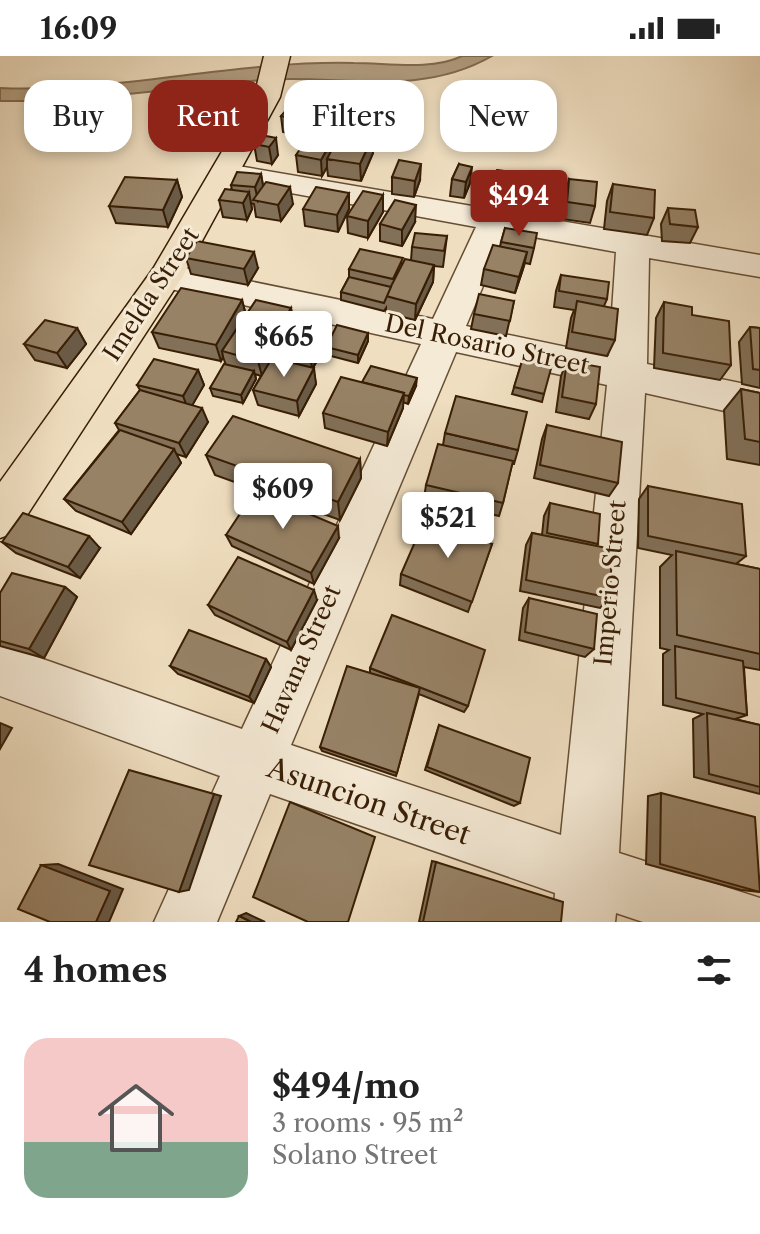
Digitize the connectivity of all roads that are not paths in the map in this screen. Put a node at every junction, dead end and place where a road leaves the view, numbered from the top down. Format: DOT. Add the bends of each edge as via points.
graph roads {
  1 [pos="277,56"];
  2 [pos="226,173"];
  3 [pos="495,220"];
  4 [pos="633,244"];
  5 [pos="760,266"];
  6 [pos="166,276"];
  7 [pos="444,335"];
  8 [pos="627,375"];
  9 [pos="760,403"];
  10 [pos="0,518"];
  11 [pos="0,670"];
  12 [pos="255,763"];
  13 [pos="585,898"];
  14 [pos="185,922"];
  15 [pos="742,922"];
  1 -- 2 [label="main road, Imelda Street" via="267,97"];
  2 -- 3 [label="street"];
  2 -- 6 [label="main road, Imelda Street"];
  3 -- 4 [label="street"];
  3 -- 7 [label="street, Havana Street"];
  4 -- 5 [label="street"];
  4 -- 8 [label="street, Imperio Street"];
  6 -- 7 [label="street, Del Rosario Street"];
  6 -- 10 [label="main road, Imelda Street"];
  7 -- 8 [label="street, Del Rosario Street"];
  7 -- 12 [label="street, Havana Street"];
  8 -- 9 [label="street, Del Rosario Street"];
  8 -- 13 [label="street, Imperio Street"];
  11 -- 12 [label="street, Asuncion Street"];
  12 -- 13 [label="street, Asuncion Street"];
  12 -- 14 [label="street, Havana Street"];
  13 -- 15 [label="street, Asuncion Street"];
}
